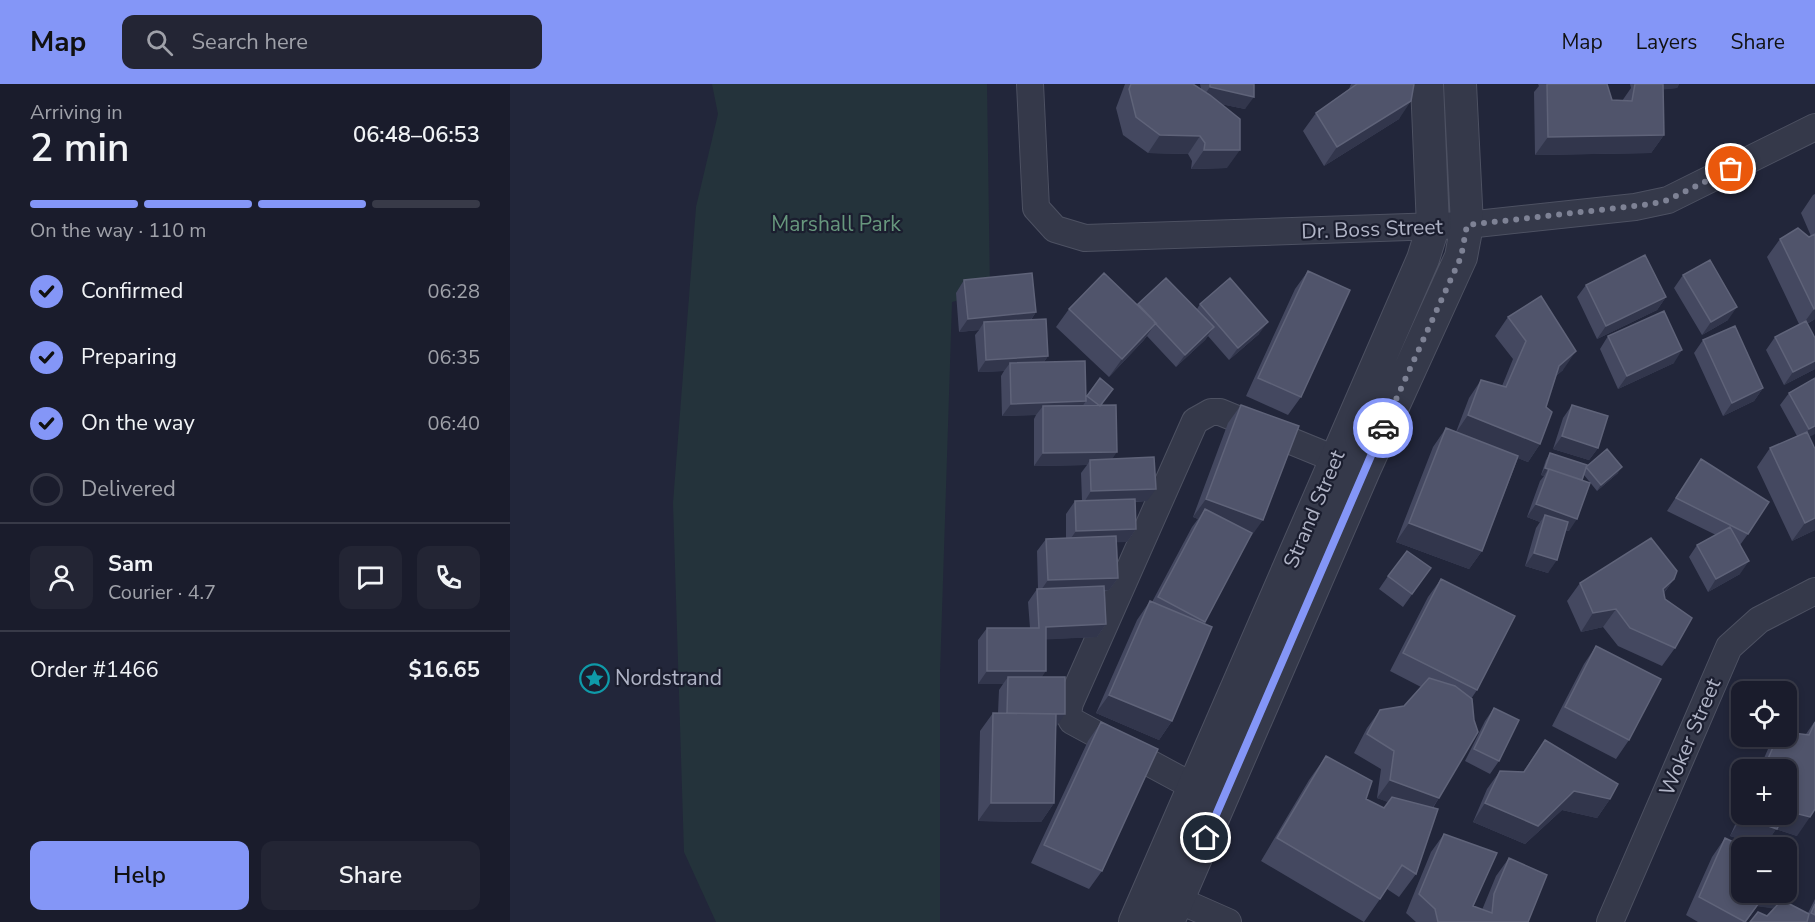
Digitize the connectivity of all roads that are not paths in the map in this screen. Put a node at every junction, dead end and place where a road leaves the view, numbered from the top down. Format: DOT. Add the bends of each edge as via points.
graph roads {
  1 [pos="1030,84"];
  2 [pos="1427,84"];
  3 [pos="1460,84"];
  4 [pos="1815,128"];
  5 [pos="1467,225"];
  6 [pos="1433,227"];
  7 [pos="1335,459"];
  8 [pos="1815,591"];
  9 [pos="1194,786"];
  10 [pos="1166,903"];
  11 [pos="1135,922"];
  12 [pos="1228,922"];
  13 [pos="1610,922"];
  1 -- 6 [label="street, Dr. Boss Street" via="1036,208 1055,229 1085,238"];
  2 -- 6 [label="street, Strand Street"];
  3 -- 5 [label="street, Strand Street"];
  4 -- 5 [label="street, Dr. Boss Street" via="1668,200"];
  5 -- 6 [label="street, Dr. Boss Street"];
  5 -- 10 [label="street, Strand Street" via="1461,257"];
  6 -- 7 [label="street, Strand Street" via="1424,259"];
  7 -- 9 [label="street, Strand Street"];
  7 -- 9 [label="street" via="1220,412 1211,412 1195,421 1070,704 1068,713 1072,721"];
  8 -- 13 [label="street, Woker Street" via="1759,620 1729,647"];
  9 -- 10 [label="street, Strand Street"];
  10 -- 11 [label="street, Strand Street"];
  10 -- 12 [label="street"];
}
